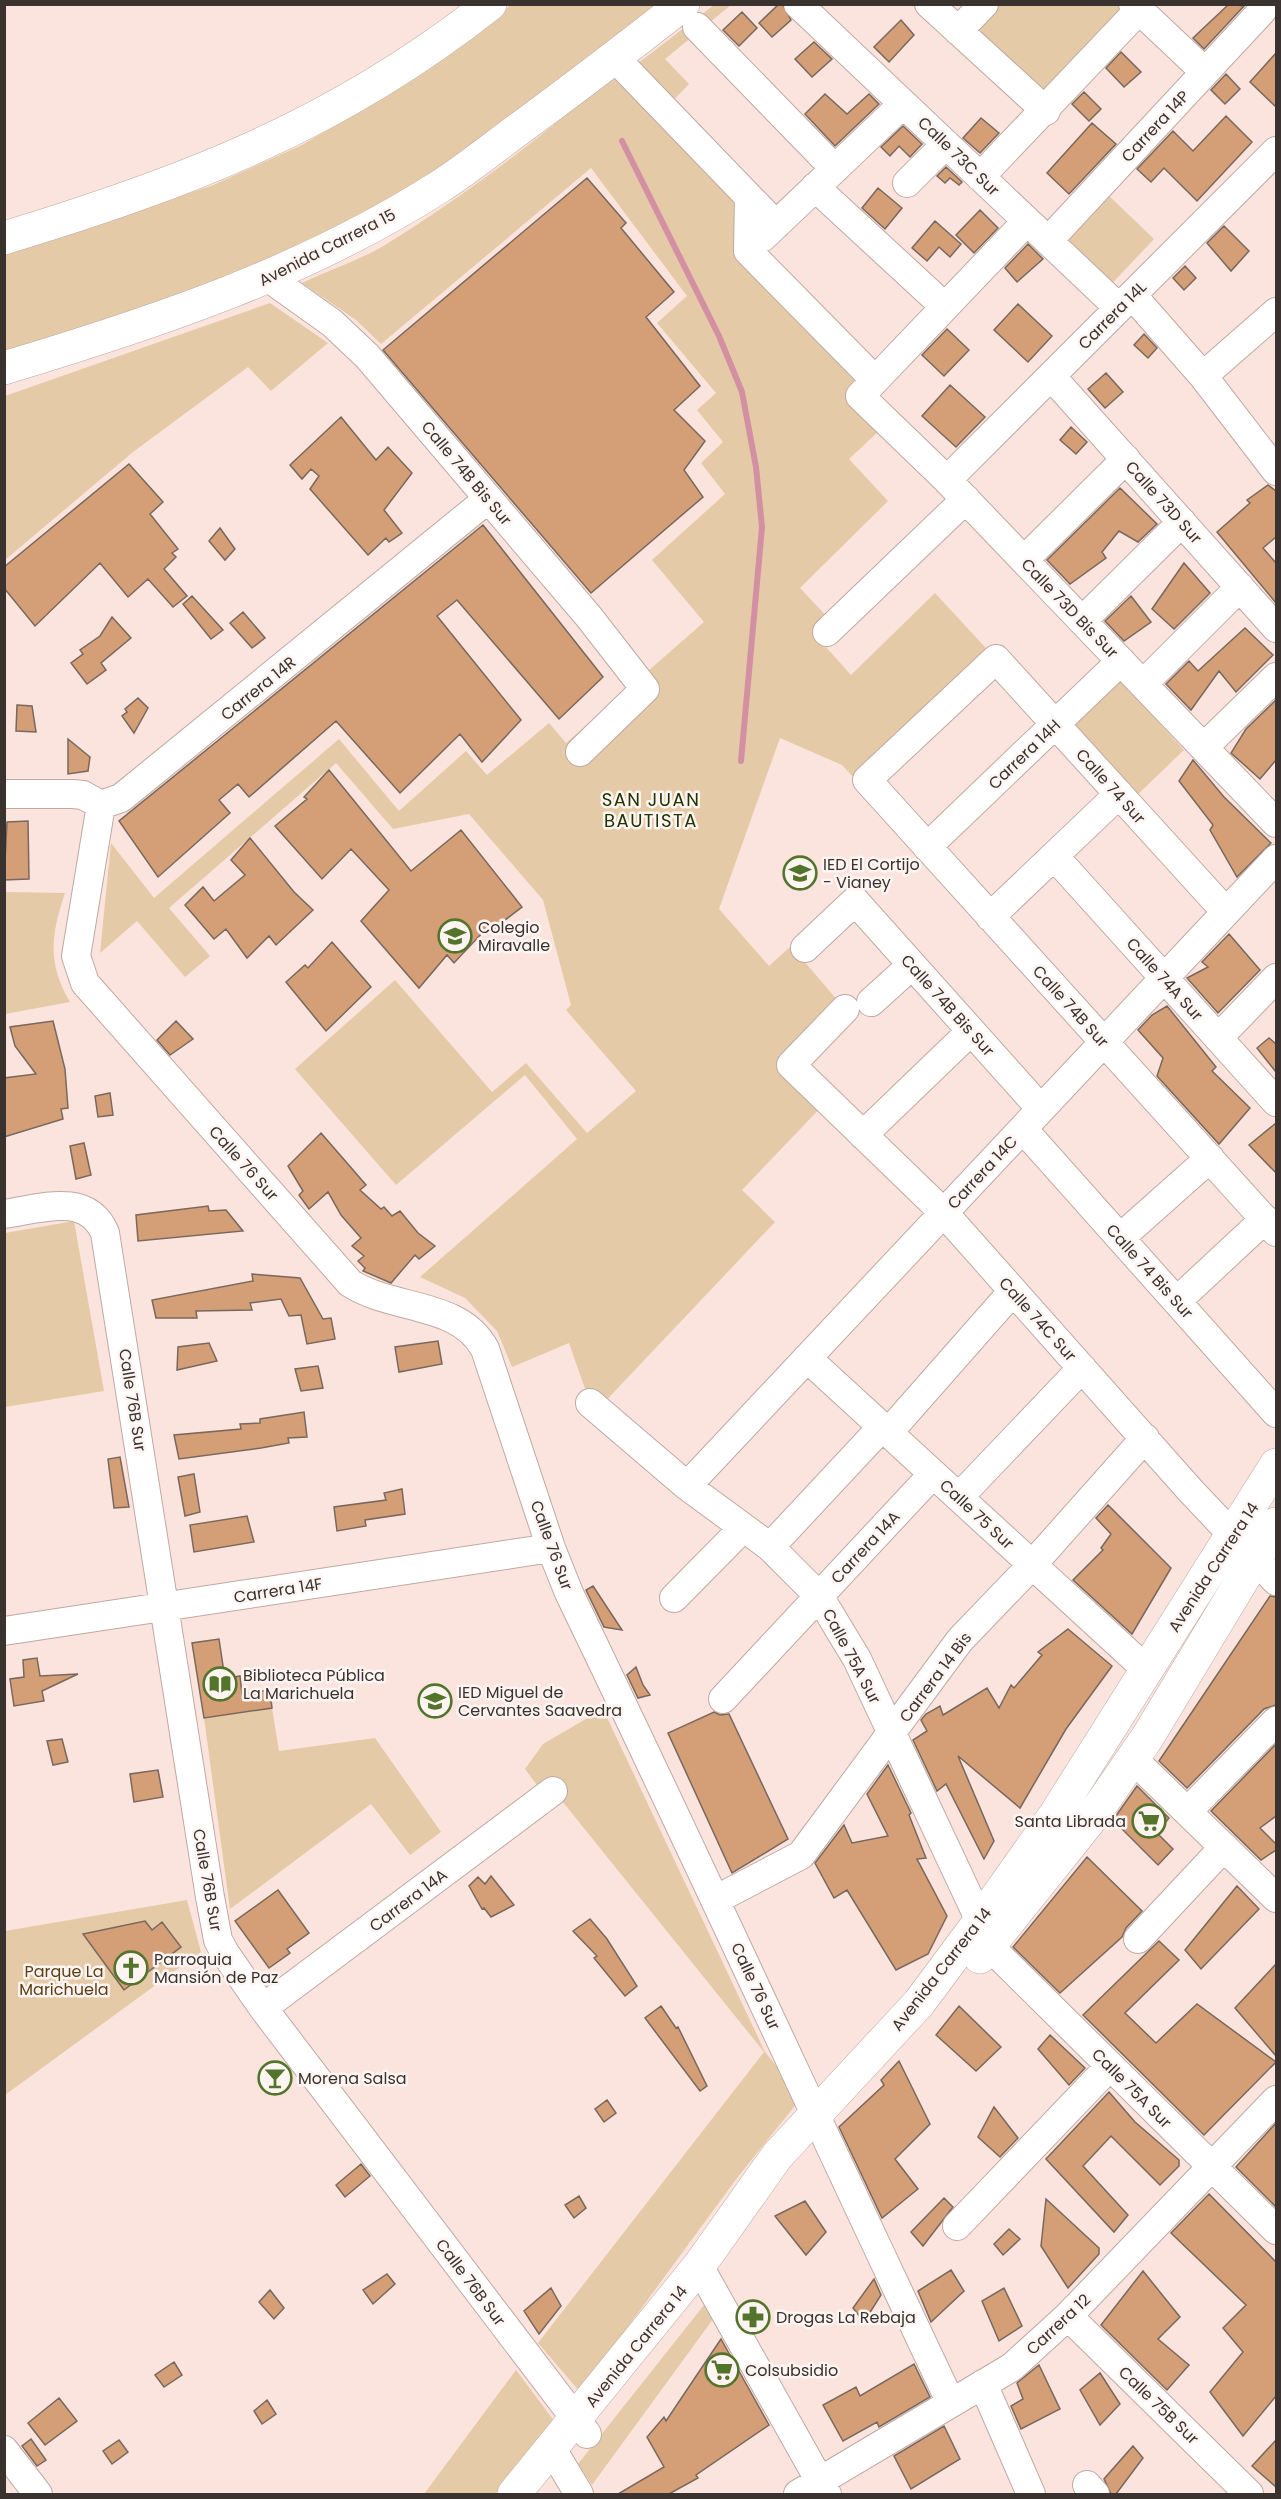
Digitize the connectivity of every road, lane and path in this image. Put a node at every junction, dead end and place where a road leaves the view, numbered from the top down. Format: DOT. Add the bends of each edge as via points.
graph roads {
  1 [pos="490,4"];
  2 [pos="798,4"];
  3 [pos="929,4"];
  4 [pos="984,4"];
  5 [pos="1136,7"];
  6 [pos="1265,13"];
  7 [pos="690,16"];
  8 [pos="958,31"];
  9 [pos="614,57"];
  10 [pos="1205,72"];
  11 [pos="903,104"];
  12 [pos="1046,111"];
  13 [pos="946,144"];
  14 [pos="1276,151"];
  15 [pos="980,177"];
  16 [pos="825,178"];
  17 [pos="907,183"];
  18 [pos="749,197"];
  19 [pos="1027,221"];
  20 [pos="776,225"];
  21 [pos="4,238"];
  22 [pos="1048,241"];
  23 [pos="748,251"];
  24 [pos="269,278"];
  25 [pos="1125,302"];
  26 [pos="945,307"];
  27 [pos="1276,312"];
  28 [pos="4,368"];
  29 [pos="1051,376"];
  30 [pos="1203,376"];
  31 [pos="868,388"];
  32 [pos="1126,459"];
  33 [pos="1276,471"];
  34 [pos="957,490"];
  35 [pos="488,499"];
  36 [pos="1182,522"];
  37 [pos="1024,560"];
  38 [pos="1240,587"];
  39 [pos="1082,621"];
  40 [pos="1276,628"];
  41 [pos="827,632"];
  42 [pos="1121,661"];
  43 [pos="1276,677"];
  44 [pos="1143,684"];
  45 [pos="1055,724"];
  46 [pos="1204,747"];
  47 [pos="580,752"];
  48 [pos="867,780"];
  49 [pos="4,794"];
  50 [pos="1119,794"];
  51 [pos="101,805"];
  52 [pos="1276,823"];
  53 [pos="927,847"];
  54 [pos="1054,856"];
  55 [pos="1276,859"];
  56 [pos="1226,912"];
  57 [pos="990,916"];
  58 [pos="805,948"];
  59 [pos="912,965"];
  60 [pos="1165,978"];
  61 [pos="1276,978"];
  62 [pos="971,1031"];
  63 [pos="1218,1038"];
  64 [pos="1104,1042"];
  65 [pos="1276,1101"];
  66 [pos="1032,1119"];
  67 [pos="863,1135"];
  68 [pos="1210,1158"];
  69 [pos="944,1213"];
  70 [pos="4,1214"];
  71 [pos="1271,1226"];
  72 [pos="1120,1238"];
  73 [pos="1013,1291"];
  74 [pos="1177,1301"];
  75 [pos="807,1358"];
  76 [pos="1082,1368"];
  77 [pos="591,1403"];
  78 [pos="1276,1413"];
  79 [pos="885,1430"];
  80 [pos="1145,1438"];
  81 [pos="1276,1465"];
  82 [pos="933,1474"];
  83 [pos="687,1486"];
  84 [pos="959,1497"];
  85 [pos="1276,1524"];
  86 [pos="743,1528"];
  87 [pos="1233,1535"];
  88 [pos="770,1547"];
  89 [pos="551,1548"];
  90 [pos="1032,1565"];
  91 [pos="1266,1570"];
  92 [pos="819,1596"];
  93 [pos="674,1598"];
  94 [pos="166,1606"];
  95 [pos="4,1631"];
  96 [pos="1147,1670"];
  97 [pos="723,1699"];
  98 [pos="1276,1720"];
  99 [pos="892,1734"];
  100 [pos="1133,1759"];
  101 [pos="554,1791"];
  102 [pos="1188,1811"];
  103 [pos="1224,1847"];
  104 [pos="1276,1898"];
  105 [pos="717,1899"];
  106 [pos="984,1934"];
  107 [pos="1138,1939"];
  108 [pos="263,2008"];
  109 [pos="1110,2066"];
  110 [pos="1276,2100"];
  111 [pos="818,2123"];
  112 [pos="1212,2168"];
  113 [pos="957,2226"];
  114 [pos="1276,2230"];
  115 [pos="703,2273"];
  116 [pos="1068,2316"];
  117 [pos="983,2384"];
  118 [pos="950,2401"];
  119 [pos="582,2427"];
  120 [pos="4,2451"];
  121 [pos="557,2457"];
  122 [pos="815,2490"];
  123 [pos="1243,2492"];
  124 [pos="38,2494"];
  125 [pos="514,2494"];
  126 [pos="537,2494"];
  127 [pos="579,2494"];
  128 [pos="1031,2494"];
  1 -- 21 [label="main road" via="380,83 256,148 149,192"];
  2 -- 11 [label="street, Calle 73C Sur"];
  3 -- 8 [label="street"];
  4 -- 8 [label="street"];
  5 -- 10 [label="street"];
  5 -- 12 [label="street"];
  6 -- 10 [label="street, Carrera 14P"];
  7 -- 9 [label="main road, Avenida Carrera 15"];
  7 -- 16 [label="street"];
  8 -- 12 [label="street"];
  9 -- 18 [label="street"];
  9 -- 24 [label="main road, Avenida Carrera 15" via="440,187"];
  10 -- 22 [label="street, Carrera 14P"];
  11 -- 13 [label="street, Calle 73C Sur"];
  11 -- 16 [label="street"];
  12 -- 15 [label="street"];
  13 -- 15 [label="street, Calle 73C Sur"];
  13 -- 17 [label="street"];
  14 -- 25 [label="street, Carrera 14L"];
  15 -- 19 [label="street, Calle 73C Sur"];
  16 -- 20 [label="street"];
  16 -- 26 [label="street"];
  18 -- 20 [label="street"];
  18 -- 23 [label="street"];
  19 -- 22 [label="street, Calle 73C Sur"];
  19 -- 26 [label="street"];
  20 -- 23 [label="street"];
  22 -- 25 [label="street, Calle 73C Sur"];
  23 -- 31 [label="street, Calle 73D Bis Sur"];
  24 -- 28 [label="main road, Avenida Carrera 15" via="129,331"];
  24 -- 35 [label="street, Calle 74B Bis Sur" via="332,323 367,356"];
  25 -- 29 [label="street, Carrera 14L"];
  25 -- 30 [label="street, Calle 73C Sur"];
  26 -- 31 [label="street"];
  27 -- 30 [label="street"];
  29 -- 32 [label="street, Calle 73D Sur"];
  29 -- 34 [label="street, Carrera 14L"];
  30 -- 33 [label="street, Calle 73C Sur"];
  31 -- 34 [label="street, Calle 73D Bis Sur"];
  32 -- 36 [label="street, Calle 73D Sur"];
  32 -- 37 [label="street"];
  34 -- 37 [label="street, Calle 73D Bis Sur"];
  34 -- 41 [label="street, Carrera 14L"];
  35 -- 47 [label="street, Calle 74B Bis Sur" via="645,689"];
  35 -- 51 [label="street, Carrera 14R" via="132,791"];
  36 -- 38 [label="street, Calle 73D Sur"];
  36 -- 39 [label="street"];
  37 -- 39 [label="street, Calle 73D Bis Sur"];
  38 -- 40 [label="street, Calle 73D Sur"];
  38 -- 44 [label="street"];
  39 -- 42 [label="street, Calle 73D Bis Sur"];
  42 -- 44 [label="street, Calle 73D Bis Sur"];
  42 -- 45 [label="street, Carrera 14H"];
  43 -- 46 [label="street"];
  44 -- 46 [label="street, Calle 73D Bis Sur"];
  45 -- 48 [label="street, Calle 74 Sur" via="996,659"];
  45 -- 50 [label="street, Calle 74 Sur"];
  45 -- 53 [label="street, Carrera 14H"];
  46 -- 52 [label="street, Calle 73D Bis Sur"];
  48 -- 53 [label="street, Calle 74B Sur"];
  49 -- 51 [label="street" via="83,795"];
  50 -- 54 [label="street"];
  50 -- 56 [label="street, Calle 74 Sur"];
  51 -- 89 [label="street, Calle 76 Sur" via="76,956 85,983 350,1283 373,1295 448,1316 472,1330 485,1349"];
  53 -- 57 [label="street, Calle 74B Sur"];
  54 -- 57 [label="street"];
  54 -- 60 [label="street, Calle 74A Sur"];
  55 -- 56 [label="street, Carrera 14C"];
  56 -- 60 [label="street, Carrera 14C"];
  57 -- 64 [label="street, Calle 74B Sur"];
  58 -- 59 [label="street, Calle 74B Bis Sur" via="855,901"];
  59 -- 62 [label="street, Calle 74B Bis Sur"];
  59 -- 67 [label="street, Calle 74C Sur" via="791,1065"];
  60 -- 63 [label="street, Calle 74A Sur"];
  60 -- 64 [label="street, Carrera 14C"];
  61 -- 63 [label="street"];
  62 -- 66 [label="street, Calle 74B Bis Sur"];
  62 -- 67 [label="street"];
  63 -- 65 [label="street, Calle 74A Sur"];
  64 -- 66 [label="street, Carrera 14C"];
  64 -- 68 [label="street, Calle 74B Sur"];
  66 -- 69 [label="street, Carrera 14C"];
  66 -- 72 [label="street, Calle 74 Bis Sur"];
  67 -- 69 [label="street, Calle 74C Sur"];
  68 -- 71 [label="street, Calle 74B Sur"];
  68 -- 72 [label="street"];
  69 -- 73 [label="street, Calle 74C Sur"];
  69 -- 75 [label="street, Carrera 14C"];
  70 -- 94 [label="street, Calle 76B Sur" via="66,1205 80,1207 102,1226"];
  71 -- 74 [label="street"];
  72 -- 74 [label="street, Calle 74 Bis Sur"];
  73 -- 76 [label="street, Calle 74C Sur"];
  73 -- 79 [label="street"];
  74 -- 78 [label="street, Calle 74 Bis Sur"];
  75 -- 79 [label="street, Calle 75 Sur"];
  75 -- 83 [label="street, Carrera 14C"];
  76 -- 80 [label="street, Calle 74C Sur"];
  76 -- 84 [label="street"];
  77 -- 83 [label="street, Calle 75A Sur"];
  79 -- 82 [label="street, Calle 75 Sur"];
  79 -- 88 [label="street"];
  80 -- 87 [label="street, Calle 74C Sur"];
  80 -- 90 [label="street, Carrera 14 Bis"];
  81 -- 87 [label="main road, Avenida Carrera 14"];
  82 -- 84 [label="street, Calle 75 Sur"];
  82 -- 92 [label="street, Carrera 14A"];
  83 -- 86 [label="street, Calle 75A Sur"];
  84 -- 90 [label="street, Calle 75 Sur"];
  85 -- 91 [label="main road, Avenida Carrera 14"];
  86 -- 88 [label="street, Calle 75A Sur"];
  86 -- 93 [label="street"];
  87 -- 91 [label="street, Calle 74C Sur"];
  87 -- 96 [label="main road, Avenida Carrera 14"];
  88 -- 92 [label="street, Calle 75A Sur"];
  89 -- 94 [label="street, Carrera 14F"];
  89 -- 105 [label="street, Calle 76 Sur"];
  90 -- 96 [label="street, Calle 75 Sur"];
  90 -- 99 [label="street, Carrera 14 Bis" via="960,1640"];
  91 -- 100 [label="main road, Avenida Carrera 14"];
  92 -- 97 [label="street, Carrera 14A"];
  92 -- 99 [label="street, Calle 75A Sur" via="857,1659"];
  94 -- 95 [label="street, Carrera 14F"];
  94 -- 108 [label="street, Calle 76B Sur" via="217,1933 225,1953"];
  96 -- 106 [label="main road, Avenida Carrera 14"];
  98 -- 102 [label="street"];
  99 -- 105 [label="street, Carrera 14 Bis" via="801,1855"];
  99 -- 106 [label="street, Calle 75A Sur"];
  100 -- 102 [label="street"];
  100 -- 106 [label="main road, Avenida Carrera 14" via="1093,1816"];
  101 -- 108 [label="street, Carrera 14A"];
  102 -- 103 [label="street"];
  103 -- 104 [label="street"];
  103 -- 107 [label="street"];
  105 -- 111 [label="street, Calle 76 Sur"];
  106 -- 109 [label="street, Calle 75A Sur"];
  106 -- 111 [label="main road, Avenida Carrera 14" via="919,2003"];
  108 -- 119 [label="street, Calle 76B Sur"];
  109 -- 112 [label="street, Calle 75A Sur"];
  109 -- 113 [label="street"];
  110 -- 112 [label="street, Carrera 12"];
  111 -- 115 [label="main road, Avenida Carrera 14" via="772,2164"];
  111 -- 118 [label="street, Calle 76 Sur"];
  112 -- 114 [label="street, Calle 75A Sur"];
  112 -- 116 [label="street, Carrera 12"];
  115 -- 119 [label="main road, Avenida Carrera 14"];
  115 -- 122 [label="street"];
  116 -- 117 [label="street, Carrera 12" via="1012,2367"];
  116 -- 123 [label="street, Calle 75B Sur"];
  117 -- 118 [label="street, Carrera 12"];
  117 -- 128 [label="street"];
  118 -- 122 [label="street, Carrera 12"];
  119 -- 121 [label="main road, Avenida Carrera 14"];
  120 -- 124 [label="street"];
  121 -- 125 [label="main road, Avenida Carrera 14"];
  121 -- 126 [label="main road, Avenida Carrera 14"];
  121 -- 127 [label="street"];
}
